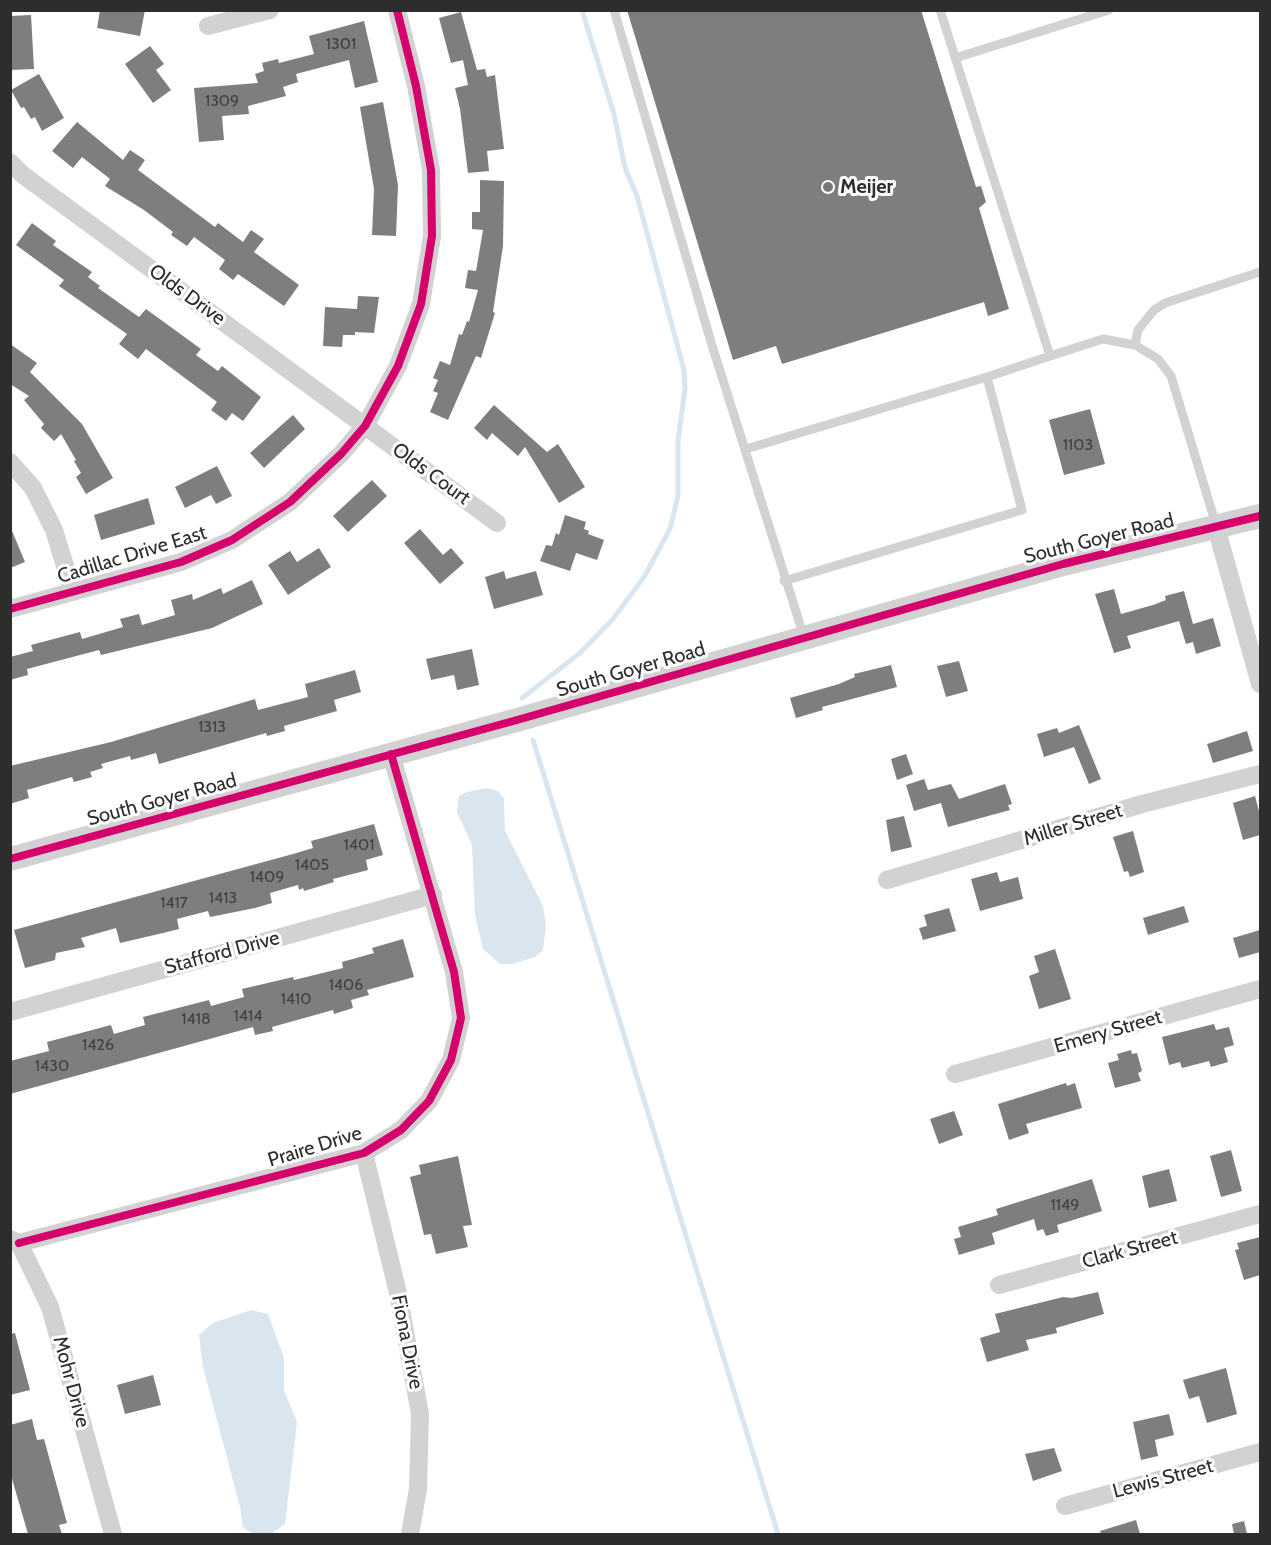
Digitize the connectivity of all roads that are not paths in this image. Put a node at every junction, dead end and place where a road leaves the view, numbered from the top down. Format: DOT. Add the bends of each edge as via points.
graph roads {
  1 [pos="270,10"];
  2 [pos="397,10"];
  3 [pos="614,10"];
  4 [pos="940,10"];
  5 [pos="1109,10"];
  6 [pos="208,26"];
  7 [pos="955,58"];
  8 [pos="10,162"];
  9 [pos="1260,272"];
  10 [pos="1136,345"];
  11 [pos="1050,356"];
  12 [pos="987,376"];
  13 [pos="365,426"];
  14 [pos="746,449"];
  15 [pos="10,462"];
  16 [pos="1260,516"];
  17 [pos="497,523"];
  18 [pos="1216,527"];
  19 [pos="784,580"];
  20 [pos="73,592"];
  21 [pos="10,609"];
  22 [pos="804,638"];
  23 [pos="1260,684"];
  24 [pos="391,754"];
  25 [pos="1260,774"];
  26 [pos="10,859"];
  27 [pos="887,880"];
  28 [pos="433,895"];
  29 [pos="1260,989"];
  30 [pos="10,1012"];
  31 [pos="955,1074"];
  32 [pos="364,1153"];
  33 [pos="1260,1214"];
  34 [pos="15,1241"];
  35 [pos="999,1285"];
  36 [pos="1260,1452"];
  37 [pos="1065,1506"];
  38 [pos="113,1534"];
  39 [pos="410,1534"];
  1 -- 6 [label="street"];
  2 -- 13 [label="street, Cadillac Drive East" via="431,170 432,236 421,304 398,366"];
  3 -- 14 [label="lane"];
  4 -- 7 [label="lane"];
  5 -- 7 [label="lane"];
  7 -- 11 [label="lane"];
  8 -- 13 [label="street, Olds Drive"];
  9 -- 10 [label="lane" via="1165,303 1138,330"];
  10 -- 11 [label="lane" via="1103,339"];
  10 -- 18 [label="lane" via="1158,359 1171,376"];
  11 -- 12 [label="lane"];
  12 -- 14 [label="lane"];
  12 -- 19 [label="lane" via="1022,510"];
  13 -- 17 [label="street, Olds Court"];
  13 -- 20 [label="street, Cadillac Drive East" via="290,502 232,540 182,562"];
  14 -- 19 [label="lane"];
  15 -- 20 [label="street" via="33,488 54,530"];
  16 -- 18 [label="street, South Goyer Road"];
  18 -- 22 [label="street, South Goyer Road" via="1063,564"];
  18 -- 23 [label="street"];
  19 -- 22 [label="lane"];
  20 -- 21 [label="street, Cadillac Drive East"];
  22 -- 24 [label="street, South Goyer Road"];
  24 -- 26 [label="street, South Goyer Road"];
  24 -- 28 [label="street, Praire Drive"];
  25 -- 27 [label="street, Miller Street" via="1142,804"];
  28 -- 30 [label="street, Stafford Drive"];
  28 -- 32 [label="street, Praire Drive" via="454,972 461,1018 451,1060 429,1101 401,1130"];
  29 -- 31 [label="street, Emery Street"];
  32 -- 34 [label="street, Praire Drive"];
  32 -- 39 [label="street, Fiona Drive" via="398,1293 420,1414 418,1489"];
  33 -- 35 [label="street, Clark Street"];
  34 -- 38 [label="street, Mohr Drive" via="50,1307"];
  36 -- 37 [label="street, Lewis Street"];
}
